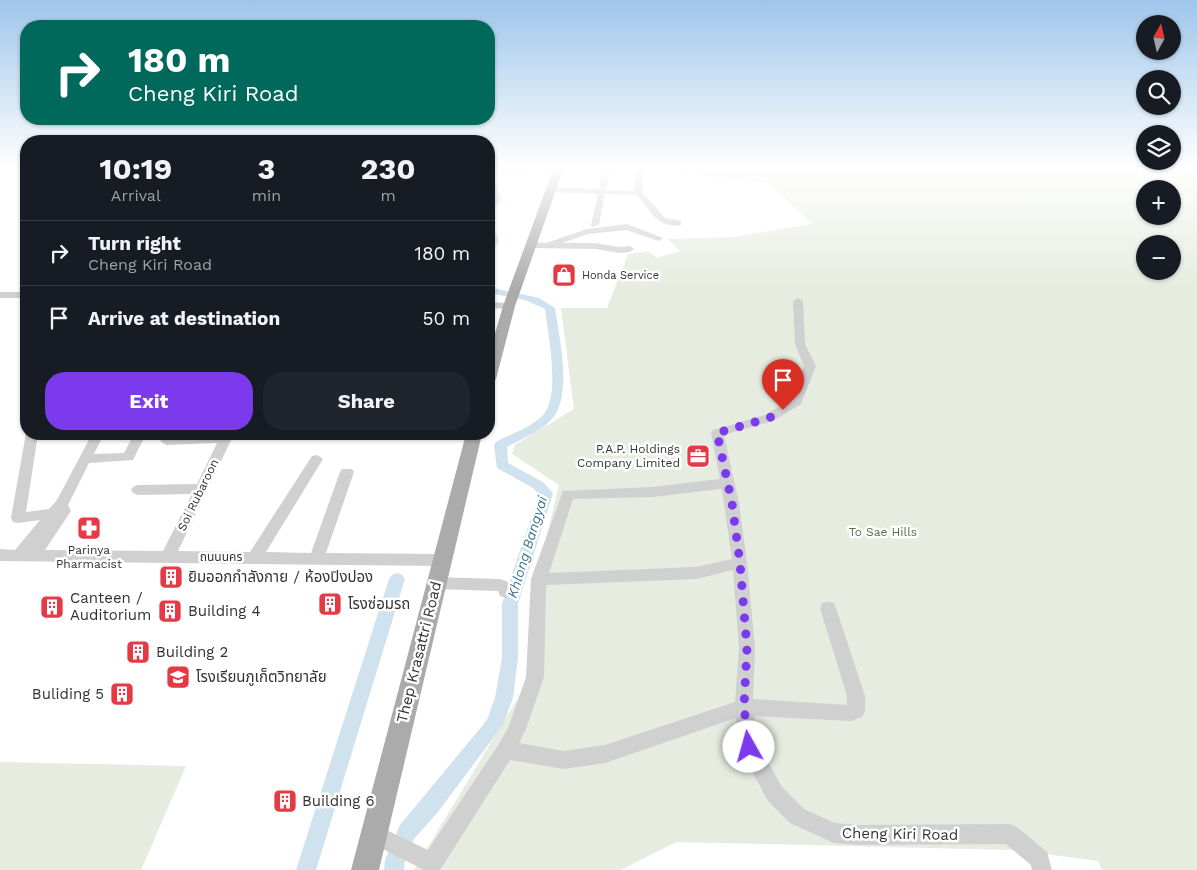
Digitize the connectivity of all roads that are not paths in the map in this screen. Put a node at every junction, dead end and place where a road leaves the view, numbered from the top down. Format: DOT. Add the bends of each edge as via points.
graph roads {
  1 [pos="545,208"];
  2 [pos="599,208"];
  3 [pos="651,208"];
  4 [pos="678,223"];
  5 [pos="595,225"];
  6 [pos="659,238"];
  7 [pos="530,245"];
  8 [pos="547,245"];
  9 [pos="630,249"];
  10 [pos="0,295"];
  11 [pos="20,295"];
  12 [pos="512,298"];
  13 [pos="798,300"];
  14 [pos="495,303"];
  15 [pos="495,358"];
  16 [pos="31,440"];
  17 [pos="95,440"];
  18 [pos="137,440"];
  19 [pos="178,440"];
  20 [pos="225,440"];
  21 [pos="472,440"];
  22 [pos="166,441"];
  23 [pos="317,458"];
  24 [pos="85,459"];
  25 [pos="348,472"];
  26 [pos="728,487"];
  27 [pos="201,488"];
  28 [pos="138,490"];
  29 [pos="59,509"];
  30 [pos="0,555"];
  31 [pos="26,555"];
  32 [pos="168,557"];
  33 [pos="255,557"];
  34 [pos="317,558"];
  35 [pos="441,560"];
  36 [pos="740,563"];
  37 [pos="436,583"];
  38 [pos="535,589"];
  39 [pos="506,592"];
  40 [pos="828,608"];
  41 [pos="744,707"];
  42 [pos="506,750"];
  43 [pos="378,836"];
  44 [pos="365,870"];
  45 [pos="1042,870"];
  1 -- 7 [label="main road"];
  2 -- 5 [label="street"];
  3 -- 4 [label="street" via="662,220"];
  6 -- 8 [label="street" via="627,227 587,232"];
  7 -- 8 [label="street"];
  7 -- 12 [label="main road"];
  8 -- 9 [label="street"];
  10 -- 11 [label="street"];
  12 -- 14 [label="street"];
  12 -- 15 [label="main road"];
  13 -- 26 [label="street, Cheng Kiri Road" via="800,344 810,366 797,401 769,418 717,433"];
  16 -- 29 [label="street" via="18,518"];
  17 -- 24 [label="street"];
  18 -- 24 [label="street" via="128,456"];
  19 -- 22 [label="street"];
  20 -- 27 [label="street, Soi Rubaroon"];
  21 -- 35 [label="main road, Thep Krasattri Road"];
  23 -- 33 [label="street"];
  24 -- 29 [label="street"];
  25 -- 34 [label="street"];
  26 -- 36 [label="street, Cheng Kiri Road"];
  26 -- 38 [label="street" via="721,484 653,492 568,494"];
  27 -- 28 [label="street"];
  27 -- 32 [label="street, Soi Rubaroon"];
  29 -- 31 [label="street"];
  30 -- 31 [label="street, ถนนนคร"];
  31 -- 32 [label="street, ถนนนคร"];
  32 -- 33 [label="street, ถนนนคร"];
  33 -- 34 [label="street, ถนนนคร"];
  34 -- 35 [label="street, ถนนนคร"];
  35 -- 37 [label="main road, Thep Krasattri Road"];
  36 -- 38 [label="street" via="696,573"];
  36 -- 41 [label="street, Cheng Kiri Road" via="747,648"];
  37 -- 39 [label="street" via="500,585"];
  37 -- 43 [label="main road, Thep Krasattri Road"];
  38 -- 42 [label="street" via="535,677"];
  40 -- 41 [label="street" via="854,691 856,711"];
  41 -- 42 [label="street" via="606,754 564,760"];
  41 -- 45 [label="street, Cheng Kiri Road" via="749,747 775,794 797,816 834,832 860,835 1010,834 1040,859"];
  42 -- 43 [label="street" via="432,863"];
  43 -- 44 [label="main road, Thep Krasattri Road"];
}
